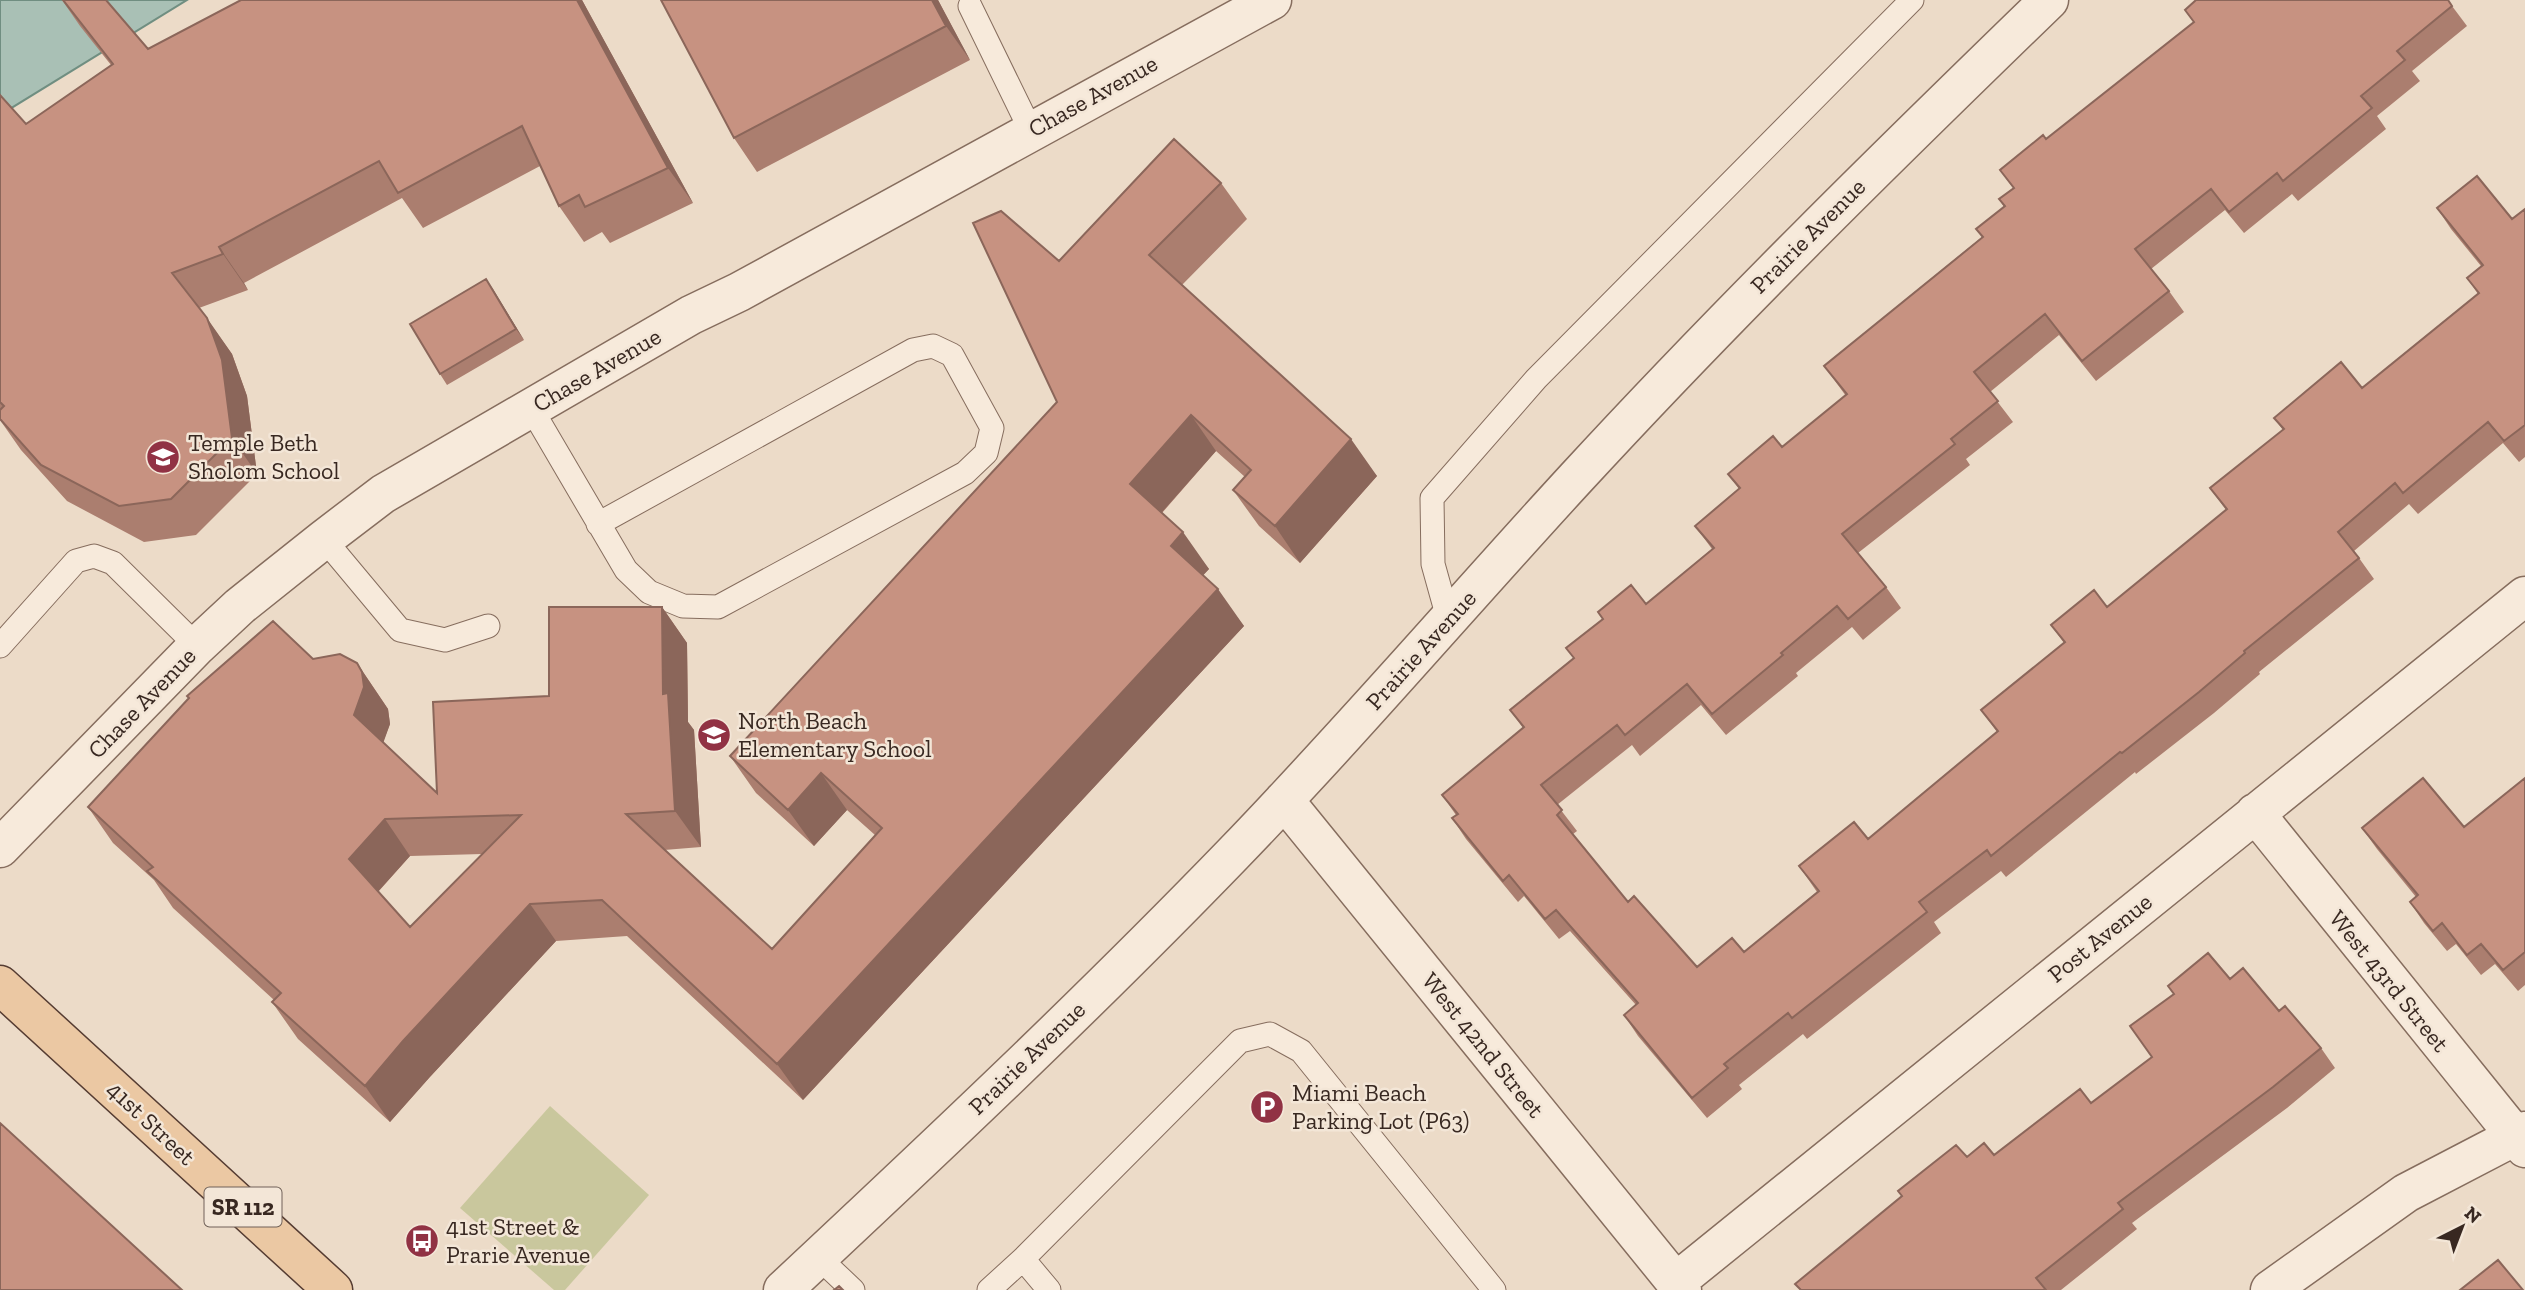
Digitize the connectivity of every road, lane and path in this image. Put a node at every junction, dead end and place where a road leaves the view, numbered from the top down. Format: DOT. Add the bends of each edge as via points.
graph roads {
  1 [pos="1272,0"];
  2 [pos="1912,0"];
  3 [pos="2049,0"];
  4 [pos="970,6"];
  5 [pos="1031,131"];
  6 [pos="531,408"];
  7 [pos="598,524"];
  8 [pos="324,538"];
  9 [pos="2525,596"];
  10 [pos="1448,618"];
  11 [pos="488,626"];
  12 [pos="0,646"];
  13 [pos="197,646"];
  14 [pos="1284,800"];
  15 [pos="2255,813"];
  16 [pos="0,848"];
  17 [pos="0,985"];
  18 [pos="2522,1138"];
  19 [pos="818,1257"];
  20 [pos="1023,1259"];
  21 [pos="1679,1286"];
  22 [pos="333,1290"];
  23 [pos="783,1290"];
  24 [pos="853,1290"];
  25 [pos="989,1290"];
  26 [pos="1049,1290"];
  27 [pos="1494,1290"];
  28 [pos="2270,1290"];
  1 -- 5 [label="street, Chase Avenue"];
  2 -- 10 [label="lane" via="1536,379 1432,498 1433,564"];
  3 -- 10 [label="street, Prairie Avenue" via="1828,215"];
  4 -- 5 [label="lane"];
  5 -- 6 [label="street, Chase Avenue" via="691,315"];
  6 -- 7 [label="lane"];
  6 -- 8 [label="street, Chase Avenue" via="383,494"];
  7 -- 7 [label="lane" via="913,350 933,346 952,355 992,428 986,453 965,473 718,607 683,606 649,592 626,570"];
  8 -- 11 [label="lane" via="400,630 445,640"];
  8 -- 13 [label="street, Chase Avenue"];
  9 -- 15 [label="street, Post Avenue"];
  10 -- 14 [label="street, Prairie Avenue"];
  12 -- 13 [label="lane" via="76,561 94,556 113,563"];
  13 -- 16 [label="street, Chase Avenue"];
  14 -- 19 [label="street, Prairie Avenue" via="1073,1014"];
  14 -- 21 [label="street, West 42nd Street"];
  15 -- 18 [label="street, West 43rd Street"];
  15 -- 21 [label="street, Post Avenue"];
  17 -- 22 [label="main road, 41st Street / SR 112"];
  18 -- 28 [label="street" via="2406,1193"];
  19 -- 23 [label="street, Prairie Avenue"];
  19 -- 24 [label="lane"];
  20 -- 25 [label="lane"];
  20 -- 26 [label="lane"];
  20 -- 27 [label="lane" via="1240,1041 1270,1034 1301,1051"];
}
